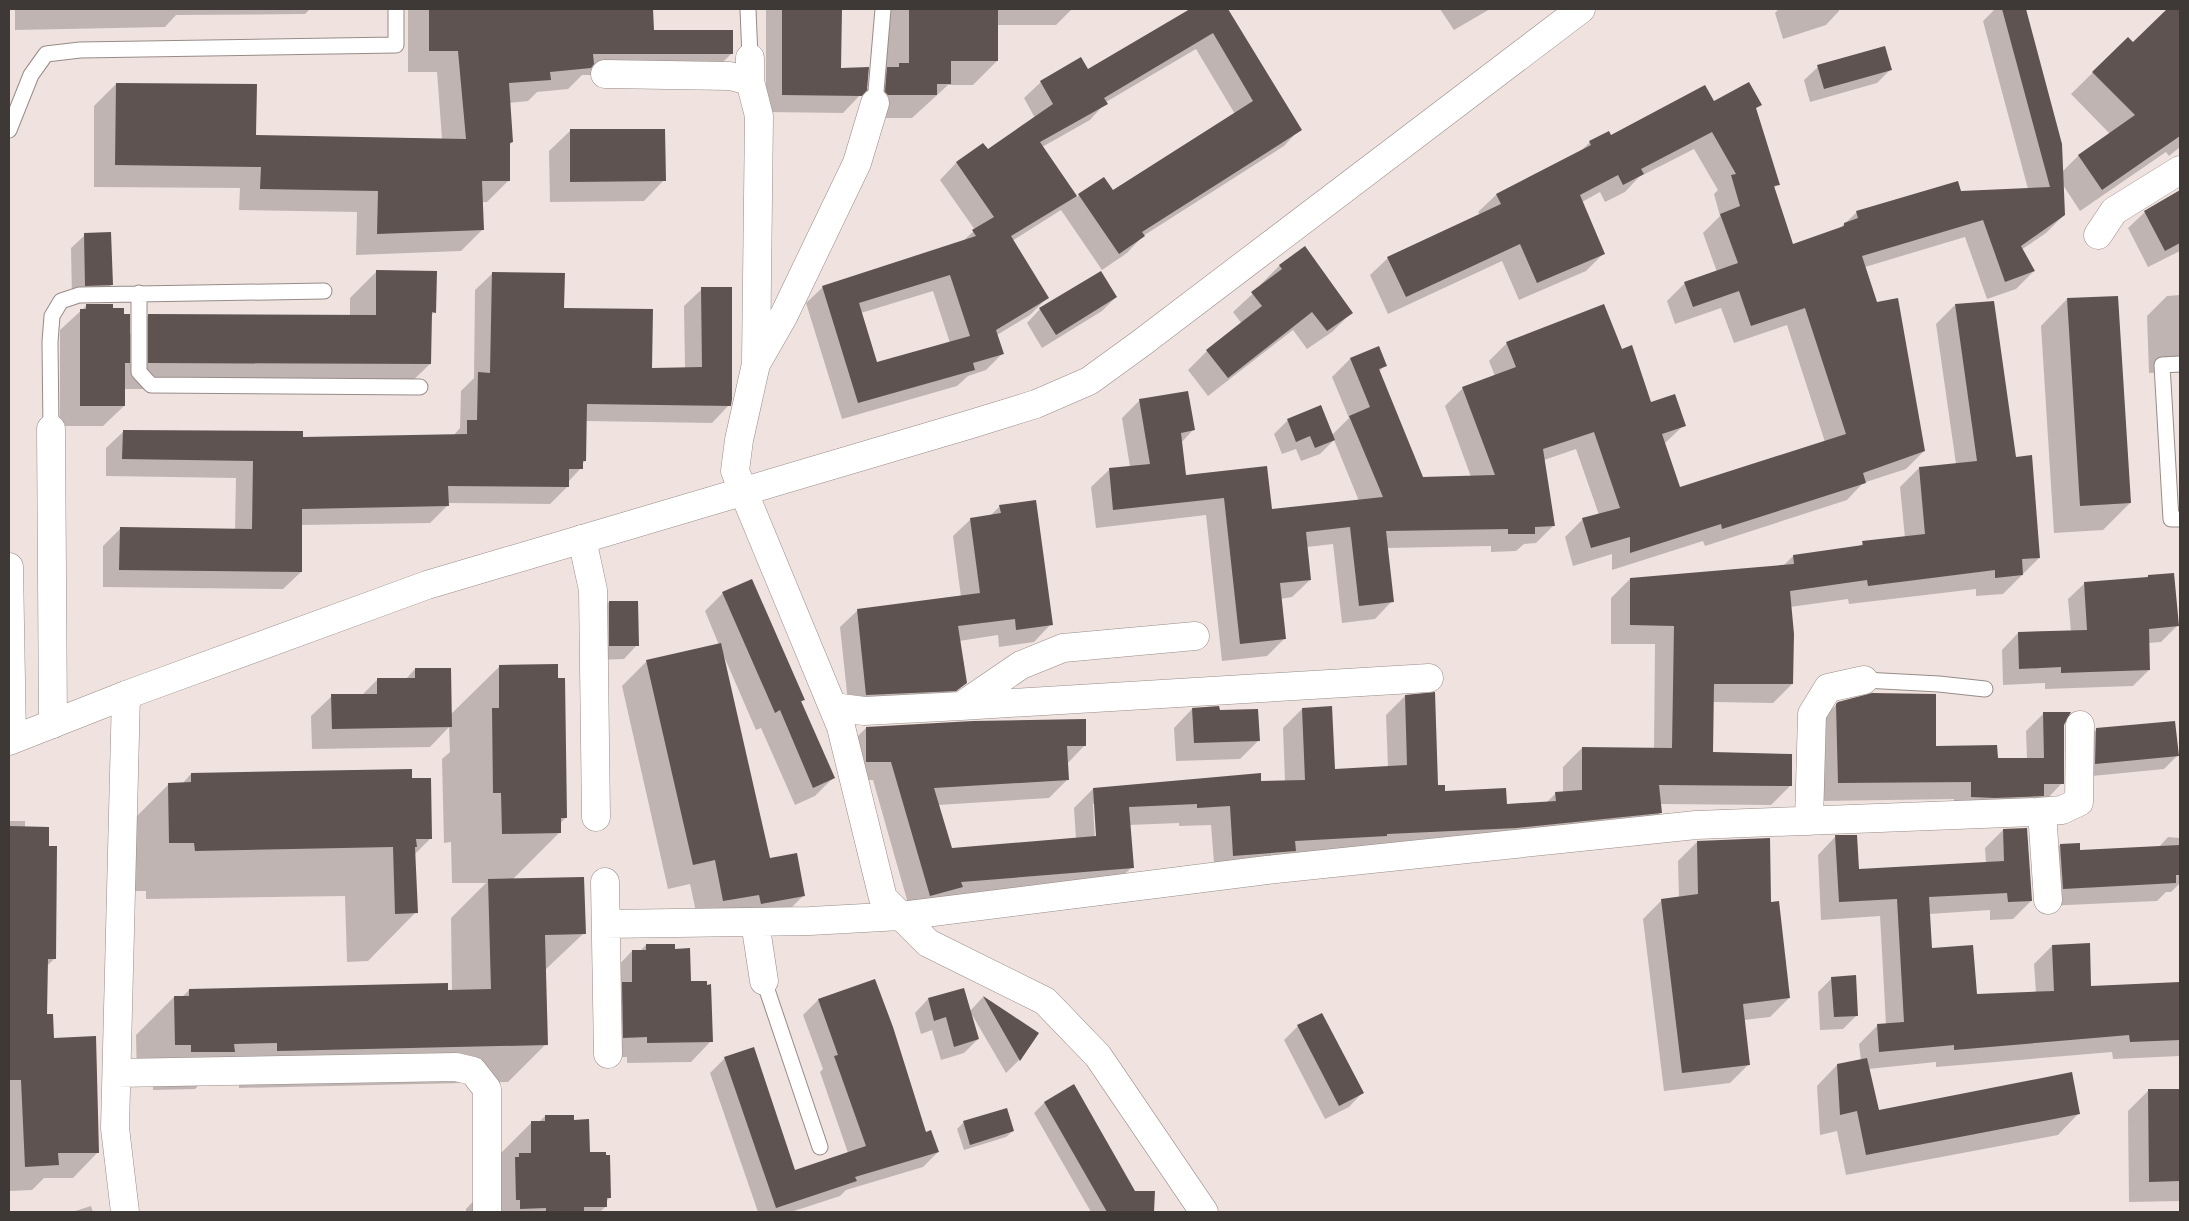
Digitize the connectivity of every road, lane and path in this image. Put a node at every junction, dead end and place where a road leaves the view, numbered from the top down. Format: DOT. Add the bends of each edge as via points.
graph roads {
  1 [pos="396,9"];
  2 [pos="748,9"];
  3 [pos="883,9"];
  4 [pos="1581,9"];
  5 [pos="750,70"];
  6 [pos="605,74"];
  7 [pos="875,102"];
  8 [pos="9,130"];
  9 [pos="2180,170"];
  10 [pos="2098,235"];
  11 [pos="324,291"];
  12 [pos="139,294"];
  13 [pos="756,364"];
  14 [pos="2180,364"];
  15 [pos="420,387"];
  16 [pos="51,430"];
  17 [pos="743,493"];
  18 [pos="2180,519"];
  19 [pos="582,540"];
  20 [pos="9,566"];
  21 [pos="1195,636"];
  22 [pos="1429,678"];
  23 [pos="1864,680"];
  24 [pos="1985,689"];
  25 [pos="126,695"];
  26 [pos="961,706"];
  27 [pos="834,707"];
  28 [pos="53,724"];
  29 [pos="2080,725"];
  30 [pos="10,740"];
  31 [pos="2042,812"];
  32 [pos="596,817"];
  33 [pos="1809,821"];
  34 [pos="605,882"];
  35 [pos="2048,900"];
  36 [pos="901,916"];
  37 [pos="755,922"];
  38 [pos="606,924"];
  39 [pos="764,982"];
  40 [pos="608,1054"];
  41 [pos="117,1073"];
  42 [pos="820,1147"];
  43 [pos="125,1212"];
  44 [pos="487,1212"];
  45 [pos="1204,1212"];
  1 -- 8 [label="lane" via="396,45 80,50 46,54 30,75"];
  2 -- 5 [label="lane"];
  3 -- 7 [label="lane"];
  4 -- 17 [label="street" via="1089,381 1036,404"];
  5 -- 6 [label="street" via="730,76"];
  5 -- 13 [label="street" via="759,116"];
  7 -- 13 [label="street" via="857,163 784,315"];
  9 -- 10 [label="street" via="2114,211"];
  11 -- 12 [label="lane"];
  12 -- 15 [label="lane" via="139,372 151,385"];
  12 -- 16 [label="lane" via="79,294 61,301 52,316"];
  13 -- 17 [label="street" via="734,471"];
  14 -- 18 [label="lane" via="2162,365 2171,519"];
  16 -- 28 [label="street"];
  17 -- 19 [label="street"];
  17 -- 27 [label="street"];
  19 -- 25 [label="street" via="427,585"];
  19 -- 32 [label="street" via="593,590"];
  20 -- 30 [label="street"];
  21 -- 26 [label="street" via="1063,648 1021,665"];
  22 -- 26 [label="street"];
  23 -- 24 [label="lane"];
  23 -- 33 [label="street" via="1828,688 1812,714"];
  25 -- 28 [label="street"];
  25 -- 41 [label="street"];
  26 -- 27 [label="street" via="864,711"];
  27 -- 36 [label="street" via="883,898"];
  28 -- 30 [label="street"];
  29 -- 31 [label="street" via="2079,802 2062,810"];
  31 -- 33 [label="street"];
  31 -- 35 [label="street"];
  33 -- 36 [label="street" via="1687,826 1277,869"];
  34 -- 38 [label="street"];
  36 -- 37 [label="street"];
  36 -- 45 [label="street" via="928,943 1045,1001 1098,1056"];
  37 -- 38 [label="street"];
  37 -- 39 [label="street"];
  38 -- 40 [label="street"];
  39 -- 42 [label="lane"];
  41 -- 43 [label="street" via="115,1128"];
  41 -- 44 [label="street" via="456,1067 473,1071 487,1089"];
}
